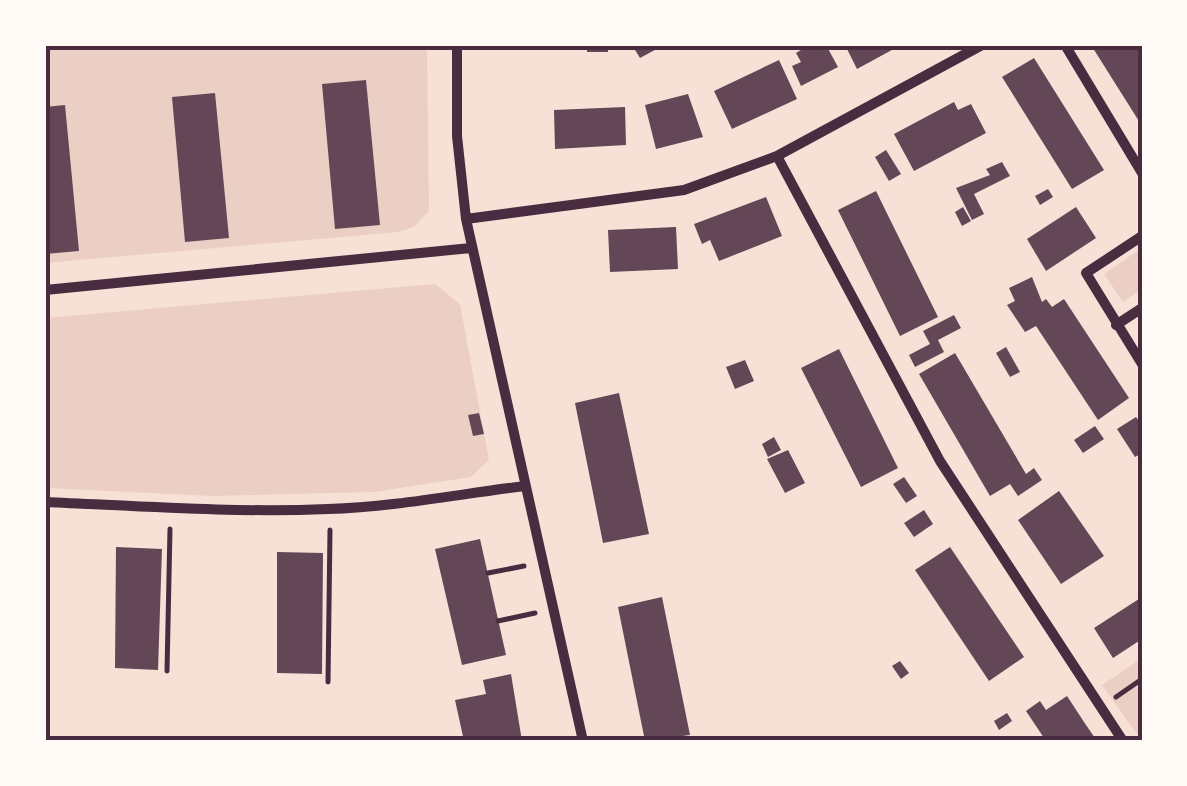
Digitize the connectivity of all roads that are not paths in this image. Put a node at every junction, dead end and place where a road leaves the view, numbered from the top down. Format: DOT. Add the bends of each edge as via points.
graph roads {
  1 [pos="457,45"];
  2 [pos="982,45"];
  3 [pos="1064,45"];
  4 [pos="778,156"];
  5 [pos="1142,173"];
  6 [pos="466,219"];
  7 [pos="1142,236"];
  8 [pos="471,248"];
  9 [pos="45,290"];
  10 [pos="1142,308"];
  11 [pos="1116,325"];
  12 [pos="1142,364"];
  13 [pos="525,486"];
  14 [pos="45,502"];
  15 [pos="583,741"];
  16 [pos="1123,741"];
  1 -- 6 [label="street"];
  2 -- 4 [label="street"];
  3 -- 5 [label="street"];
  4 -- 6 [label="street" via="684,190"];
  4 -- 16 [label="street" via="940,461"];
  6 -- 8 [label="street"];
  7 -- 11 [label="street" via="1086,272"];
  8 -- 9 [label="street"];
  8 -- 13 [label="street"];
  10 -- 11 [label="street"];
  11 -- 12 [label="street"];
  13 -- 14 [label="street" via="330,509"];
  13 -- 15 [label="street"];
}
